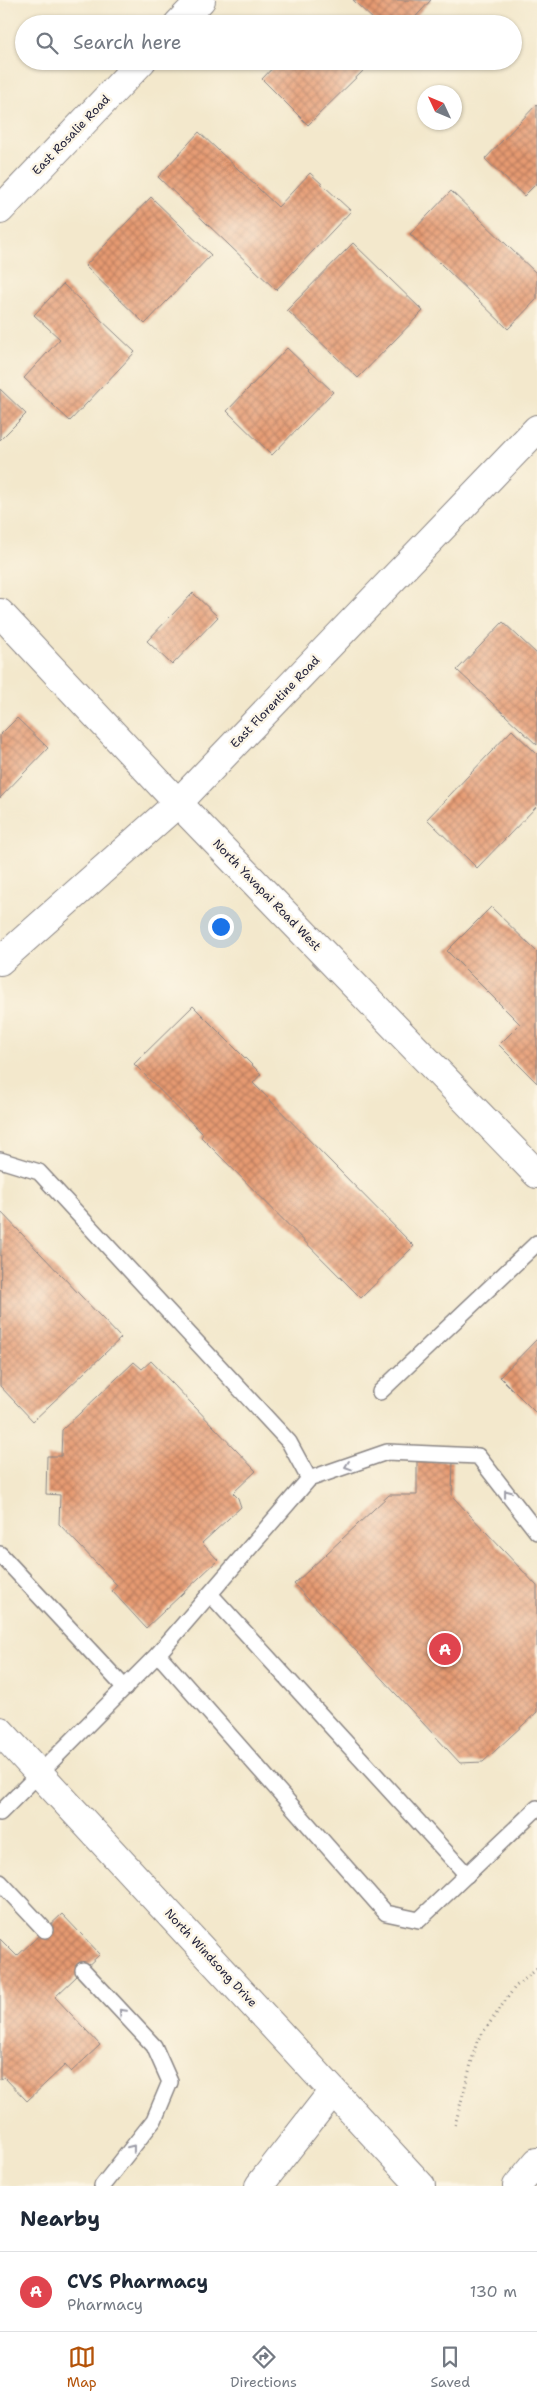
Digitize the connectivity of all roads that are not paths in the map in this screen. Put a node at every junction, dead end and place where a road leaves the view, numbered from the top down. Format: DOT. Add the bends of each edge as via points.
graph roads {
  1 [pos="201,0"];
  2 [pos="187,15"];
  3 [pos="133,70"];
  4 [pos="0,210"];
  5 [pos="537,429"];
  6 [pos="4,625"];
  7 [pos="178,802"];
  8 [pos="0,961"];
  9 [pos="0,1160"];
  10 [pos="537,1174"];
  11 [pos="537,1243"];
  12 [pos="380,1392"];
  13 [pos="309,1479"];
  14 [pos="537,1532"];
  15 [pos="0,1554"];
  16 [pos="210,1594"];
  17 [pos="158,1654"];
  18 [pos="125,1688"];
  19 [pos="0,1731"];
  20 [pos="39,1773"];
  21 [pos="537,1808"];
  22 [pos="0,1813"];
  23 [pos="466,1875"];
  24 [pos="0,1882"];
  25 [pos="45,1930"];
  26 [pos="83,1970"];
  27 [pos="333,2091"];
  28 [pos="537,2162"];
  29 [pos="102,2186"];
  30 [pos="259,2186"];
  31 [pos="421,2186"];
  32 [pos="517,2186"];
  1 -- 2 [label="street"];
  3 -- 4 [label="street, East Rosalie Road"];
  5 -- 7 [label="street, East Florentine Road"];
  6 -- 7 [label="street, North Yavapai Road West"];
  7 -- 8 [label="street, East Florentine Road"];
  7 -- 10 [label="street, North Yavapai Road West"];
  9 -- 13 [label="lane" via="39,1172 289,1442"];
  11 -- 12 [label="lane"];
  14 -- 13 [label="lane, one-way" via="478,1456 387,1452"];
  13 -- 16 [label="lane"];
  15 -- 18 [label="lane"];
  16 -- 17 [label="lane"];
  16 -- 23 [label="lane"];
  17 -- 18 [label="lane"];
  17 -- 23 [label="lane" via="386,1913 419,1920"];
  18 -- 20 [label="lane"];
  19 -- 20 [label="street, North Windsong Drive"];
  20 -- 22 [label="lane"];
  20 -- 27 [label="street, North Windsong Drive"];
  21 -- 23 [label="lane"];
  24 -- 25 [label="lane"];
  29 -- 26 [label="lane, one-way" via="154,2120 170,2082 154,2046"];
  27 -- 30 [label="street"];
  27 -- 31 [label="street, North Windsong Drive"];
  28 -- 32 [label="street"];
}
